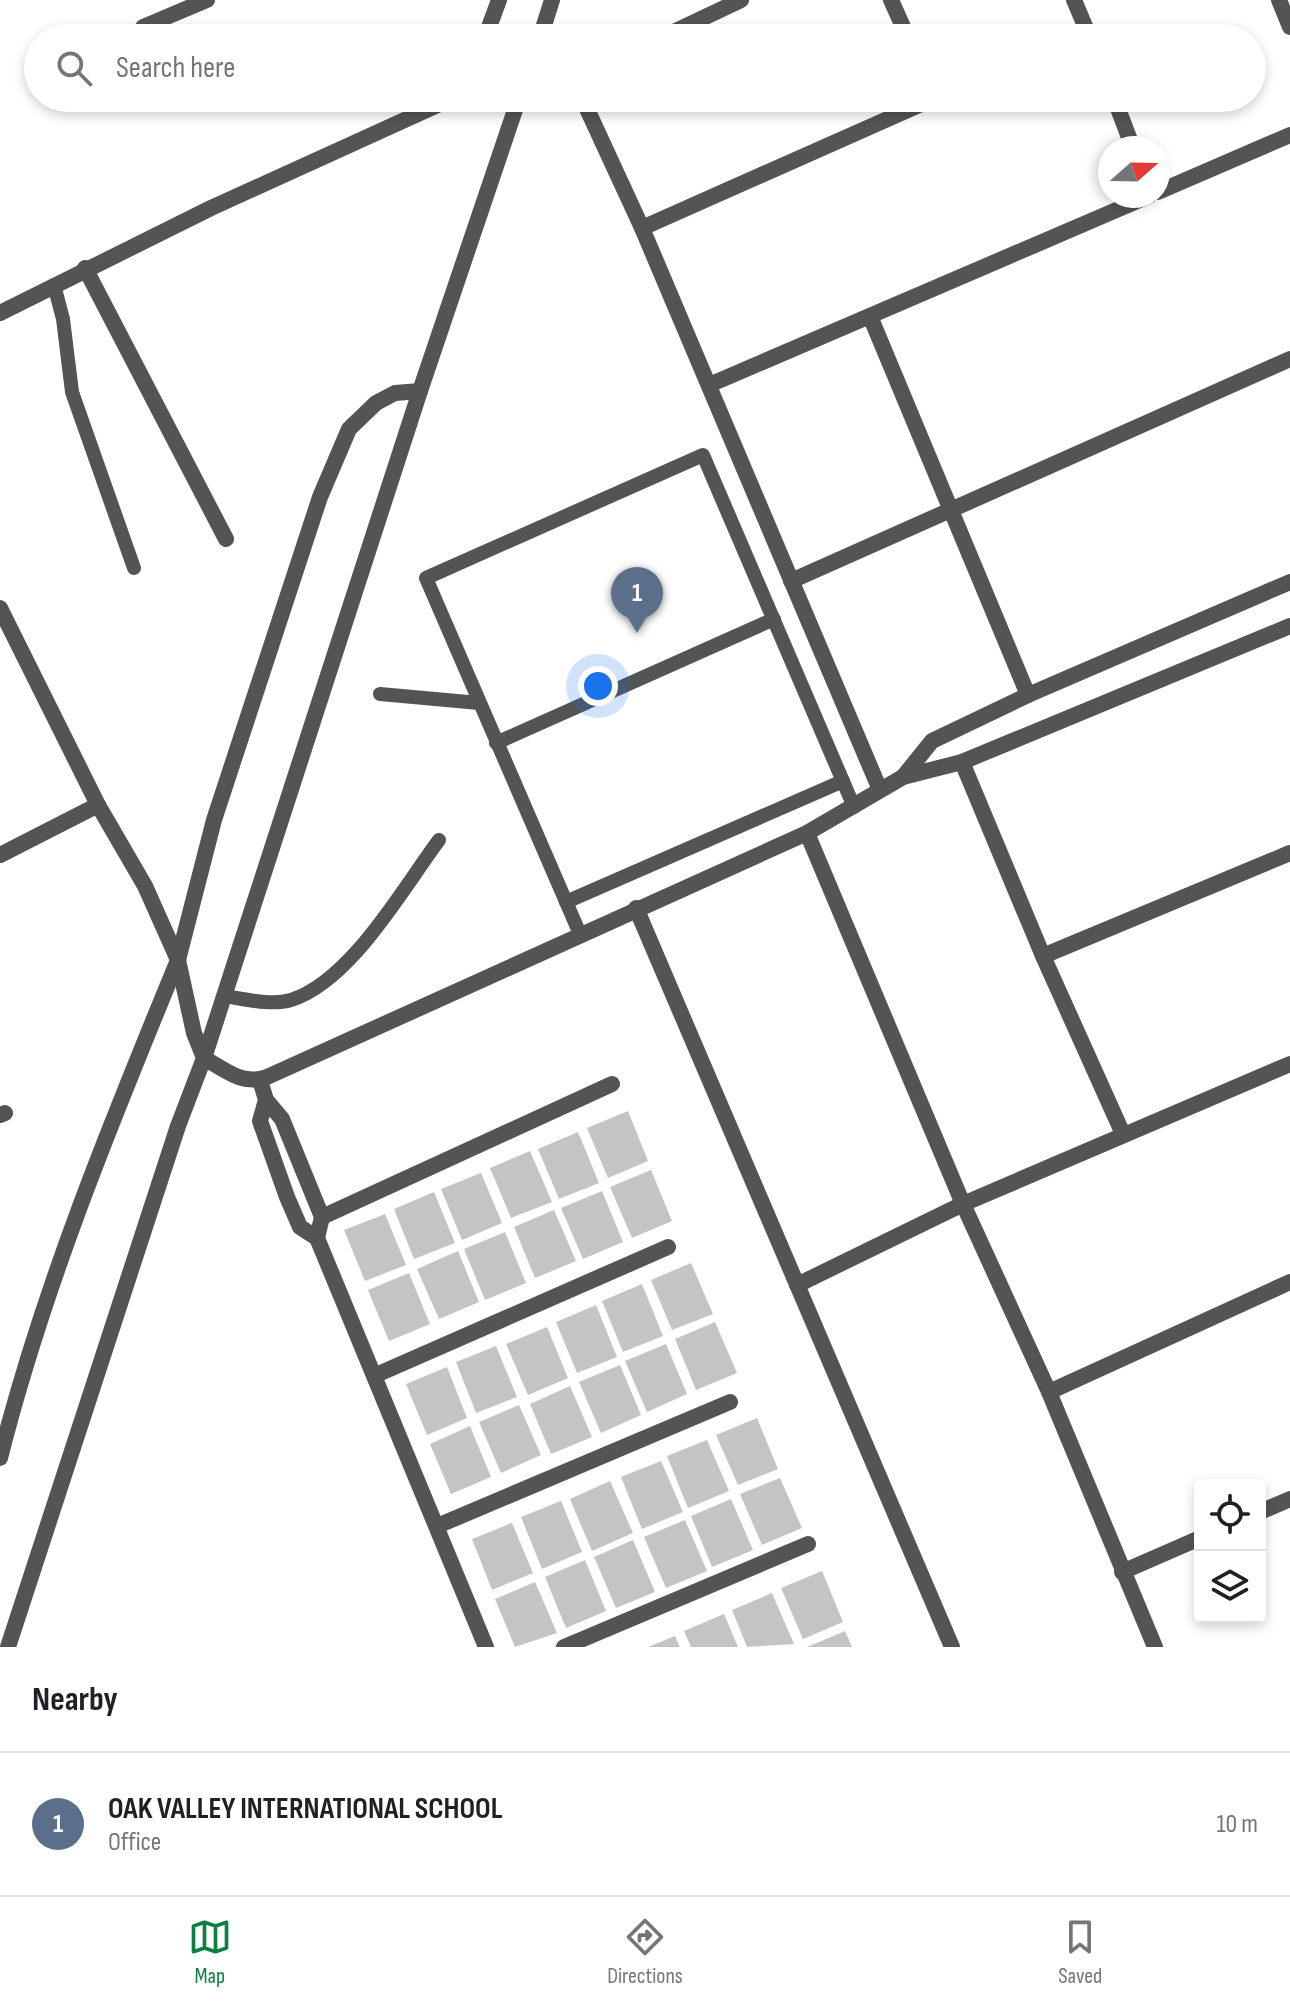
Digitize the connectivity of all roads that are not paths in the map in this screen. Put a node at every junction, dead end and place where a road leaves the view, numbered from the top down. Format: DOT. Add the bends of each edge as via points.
graph roads {
  1 [pos="207,0"];
  2 [pos="499,0"];
  3 [pos="552,0"];
  4 [pos="741,0"];
  5 [pos="891,0"];
  6 [pos="1074,0"];
  7 [pos="1279,0"];
  8 [pos="150,24"];
  9 [pos="490,24"];
  10 [pos="544,24"];
  11 [pos="690,24"];
  12 [pos="902,24"];
  13 [pos="1084,24"];
  14 [pos="1290,27"];
  15 [pos="423,112"];
  16 [pos="514,112"];
  17 [pos="588,112"];
  18 [pos="903,112"];
  19 [pos="1119,112"];
  20 [pos="1290,135"];
  21 [pos="1128,136"];
  22 [pos="1170,187"];
  23 [pos="1121,208"];
  24 [pos="642,228"];
  25 [pos="85,268"];
  26 [pos="54,285"];
  27 [pos="0,313"];
  28 [pos="870,316"];
  29 [pos="1290,359"];
  30 [pos="709,385"];
  31 [pos="420,391"];
  32 [pos="952,509"];
  33 [pos="226,539"];
  34 [pos="134,568"];
  35 [pos="791,581"];
  36 [pos="1290,582"];
  37 [pos="0,608"];
  38 [pos="774,619"];
  39 [pos="1290,626"];
  40 [pos="380,694"];
  41 [pos="1028,695"];
  42 [pos="479,703"];
  43 [pos="496,743"];
  44 [pos="962,762"];
  45 [pos="903,777"];
  46 [pos="843,781"];
  47 [pos="880,790"];
  48 [pos="98,805"];
  49 [pos="854,807"];
  50 [pos="807,833"];
  51 [pos="439,840"];
  52 [pos="1290,853"];
  53 [pos="0,855"];
  54 [pos="566,902"];
  55 [pos="636,908"];
  56 [pos="580,934"];
  57 [pos="1043,956"];
  58 [pos="178,960"];
  59 [pos="224,996"];
  60 [pos="204,1058"];
  61 [pos="1290,1064"];
  62 [pos="260,1080"];
  63 [pos="612,1084"];
  64 [pos="266,1100"];
  65 [pos="1123,1134"];
  66 [pos="963,1204"];
  67 [pos="322,1217"];
  68 [pos="317,1238"];
  69 [pos="668,1247"];
  70 [pos="1290,1282"];
  71 [pos="797,1285"];
  72 [pos="376,1375"];
  73 [pos="1049,1392"];
  74 [pos="730,1402"];
  75 [pos="6,1407"];
  76 [pos="0,1458"];
  77 [pos="1290,1499"];
  78 [pos="1266,1509"];
  79 [pos="437,1526"];
  80 [pos="1194,1541"];
  81 [pos="808,1544"];
  82 [pos="1122,1572"];
  83 [pos="8,1647"];
  84 [pos="486,1647"];
  85 [pos="564,1647"];
  86 [pos="952,1647"];
  87 [pos="1155,1647"];
  1 -- 8 [label="street"];
  2 -- 9 [label="street"];
  3 -- 10 [label="street"];
  4 -- 11 [label="street"];
  5 -- 12 [label="street"];
  6 -- 13 [label="street"];
  7 -- 14 [label="street"];
  15 -- 25 [label="street"];
  16 -- 31 [label="street"];
  17 -- 24 [label="street"];
  18 -- 24 [label="street"];
  19 -- 21 [label="street"];
  20 -- 22 [label="street"];
  23 -- 28 [label="street"];
  24 -- 30 [label="street"];
  25 -- 26 [label="street"];
  25 -- 33 [label="street"];
  26 -- 27 [label="street"];
  26 -- 34 [label="lane" via="72,392"];
  28 -- 30 [label="street"];
  28 -- 32 [label="street"];
  29 -- 32 [label="street"];
  30 -- 35 [label="street"];
  31 -- 58 [label="street" via="395,393 376,403 349,429 320,497 214,820"];
  31 -- 59 [label="street"];
  32 -- 35 [label="street"];
  32 -- 41 [label="street"];
  35 -- 47 [label="street"];
  36 -- 41 [label="street"];
  37 -- 48 [label="street"];
  38 -- 42 [label="lane" via="703,455 426,578"];
  38 -- 43 [label="lane"];
  38 -- 46 [label="lane"];
  39 -- 44 [label="street"];
  40 -- 42 [label="lane"];
  41 -- 45 [label="street" via="932,741"];
  42 -- 43 [label="lane"];
  43 -- 54 [label="lane"];
  44 -- 45 [label="street"];
  44 -- 57 [label="street"];
  45 -- 47 [label="street"];
  46 -- 49 [label="lane"];
  46 -- 54 [label="lane"];
  47 -- 49 [label="street"];
  48 -- 53 [label="street"];
  48 -- 58 [label="street" via="145,886"];
  49 -- 50 [label="street"];
  50 -- 55 [label="street"];
  50 -- 66 [label="street"];
  51 -- 59 [label="lane" via="356,951 326,981 290,1000"];
  52 -- 57 [label="street"];
  54 -- 56 [label="lane"];
  55 -- 56 [label="street"];
  55 -- 71 [label="street"];
  56 -- 62 [label="street"];
  57 -- 65 [label="street"];
  58 -- 60 [label="street"];
  58 -- 75 [label="street" via="103,1142"];
  59 -- 60 [label="street"];
  60 -- 62 [label="street" via="243,1080"];
  60 -- 83 [label="street"];
  61 -- 65 [label="street"];
  62 -- 64 [label="street"];
  63 -- 67 [label="street"];
  64 -- 67 [label="street" via="282,1119"];
  64 -- 68 [label="street" via="260,1121 287,1197 300,1227"];
  65 -- 66 [label="street"];
  66 -- 71 [label="street"];
  66 -- 73 [label="street"];
  67 -- 68 [label="street"];
  68 -- 72 [label="street"];
  69 -- 72 [label="street"];
  70 -- 73 [label="street"];
  71 -- 86 [label="street"];
  72 -- 79 [label="street"];
  73 -- 82 [label="street"];
  74 -- 79 [label="street"];
  75 -- 76 [label="street"];
  77 -- 78 [label="street"];
  79 -- 84 [label="street"];
  80 -- 82 [label="street"];
  81 -- 85 [label="street"];
  82 -- 87 [label="street"];
}
